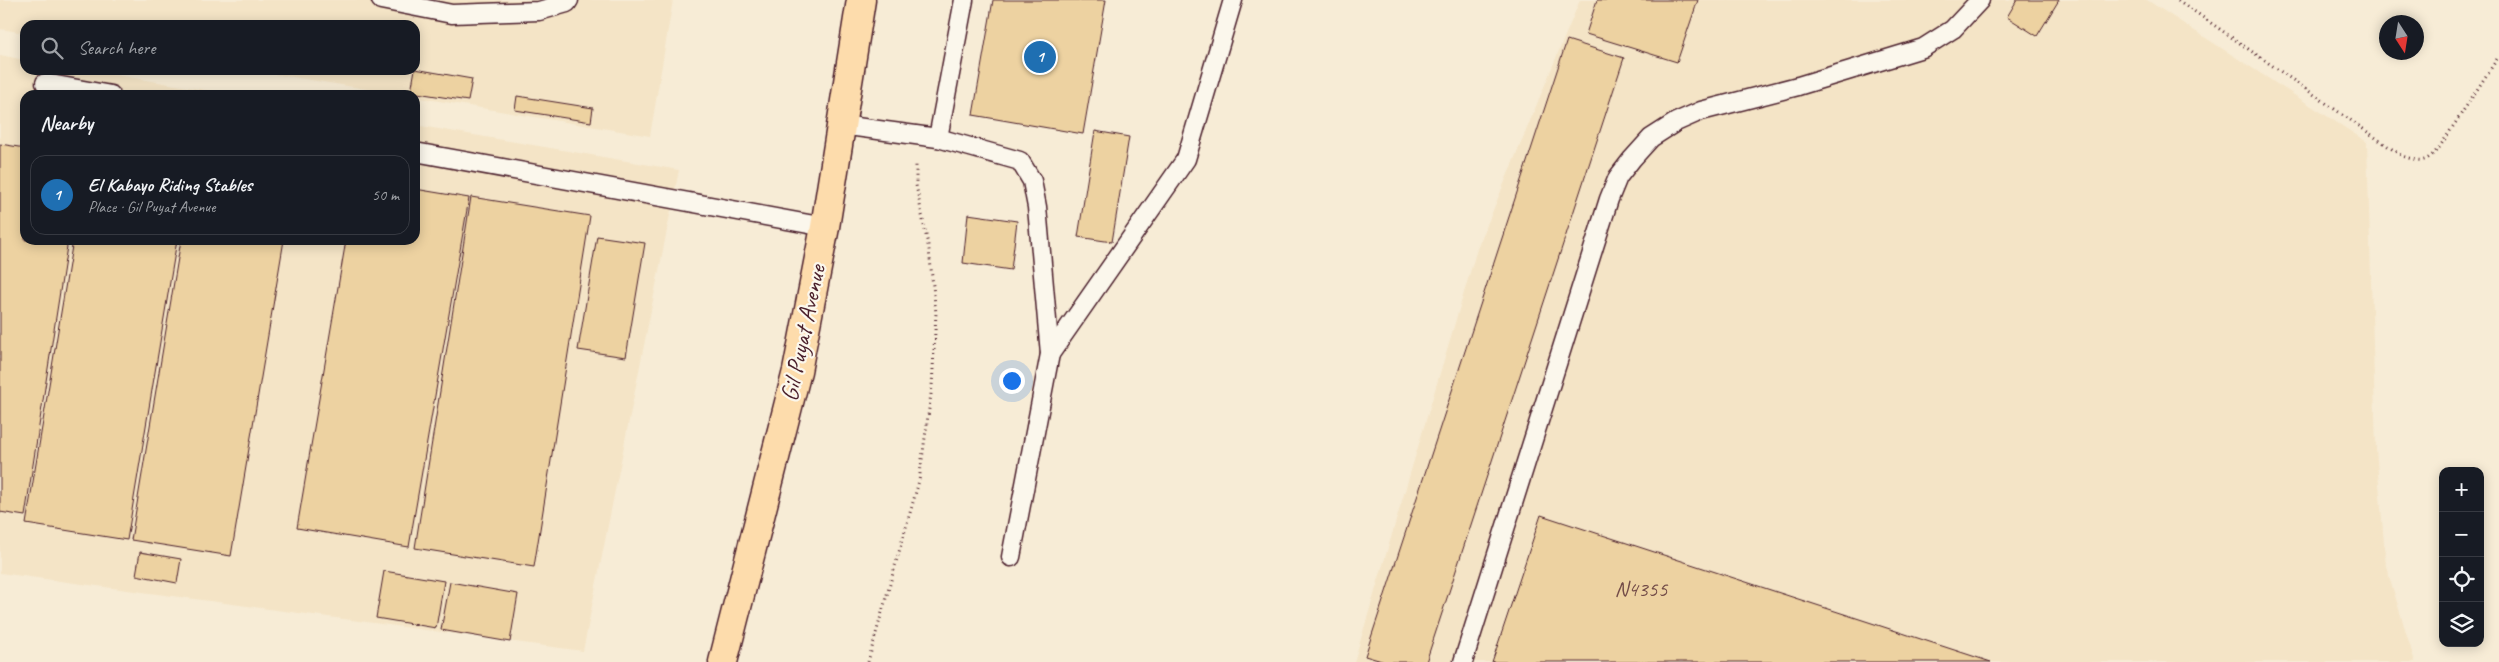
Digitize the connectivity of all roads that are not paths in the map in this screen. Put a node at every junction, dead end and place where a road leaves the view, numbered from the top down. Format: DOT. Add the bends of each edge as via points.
graph roads {
  1 [pos="381,0"];
  2 [pos="569,0"];
  3 [pos="862,0"];
  4 [pos="964,0"];
  5 [pos="1233,0"];
  6 [pos="1980,0"];
  7 [pos="45,83"];
  8 [pos="84,90"];
  9 [pos="841,126"];
  10 [pos="938,138"];
  11 [pos="420,153"];
  12 [pos="825,228"];
  13 [pos="1050,354"];
  14 [pos="1011,557"];
  15 [pos="723,662"];
  16 [pos="1463,662"];
  1 -- 2 [label="lane" via="452,14 539,11"];
  3 -- 9 [label="main road, Gil Puyat Avenue"];
  4 -- 10 [label="lane"];
  5 -- 13 [label="lane" via="1186,159"];
  6 -- 16 [label="lane" via="1953,29 1922,48 1798,86 1701,111 1651,138 1632,159 1618,178 1609,199"];
  7 -- 8 [label="lane"];
  9 -- 10 [label="lane"];
  9 -- 12 [label="main road, Gil Puyat Avenue"];
  10 -- 13 [label="lane" via="1020,161 1032,182"];
  11 -- 12 [label="lane"];
  12 -- 15 [label="main road, Gil Puyat Avenue" via="798,372"];
  13 -- 14 [label="lane"];
}
